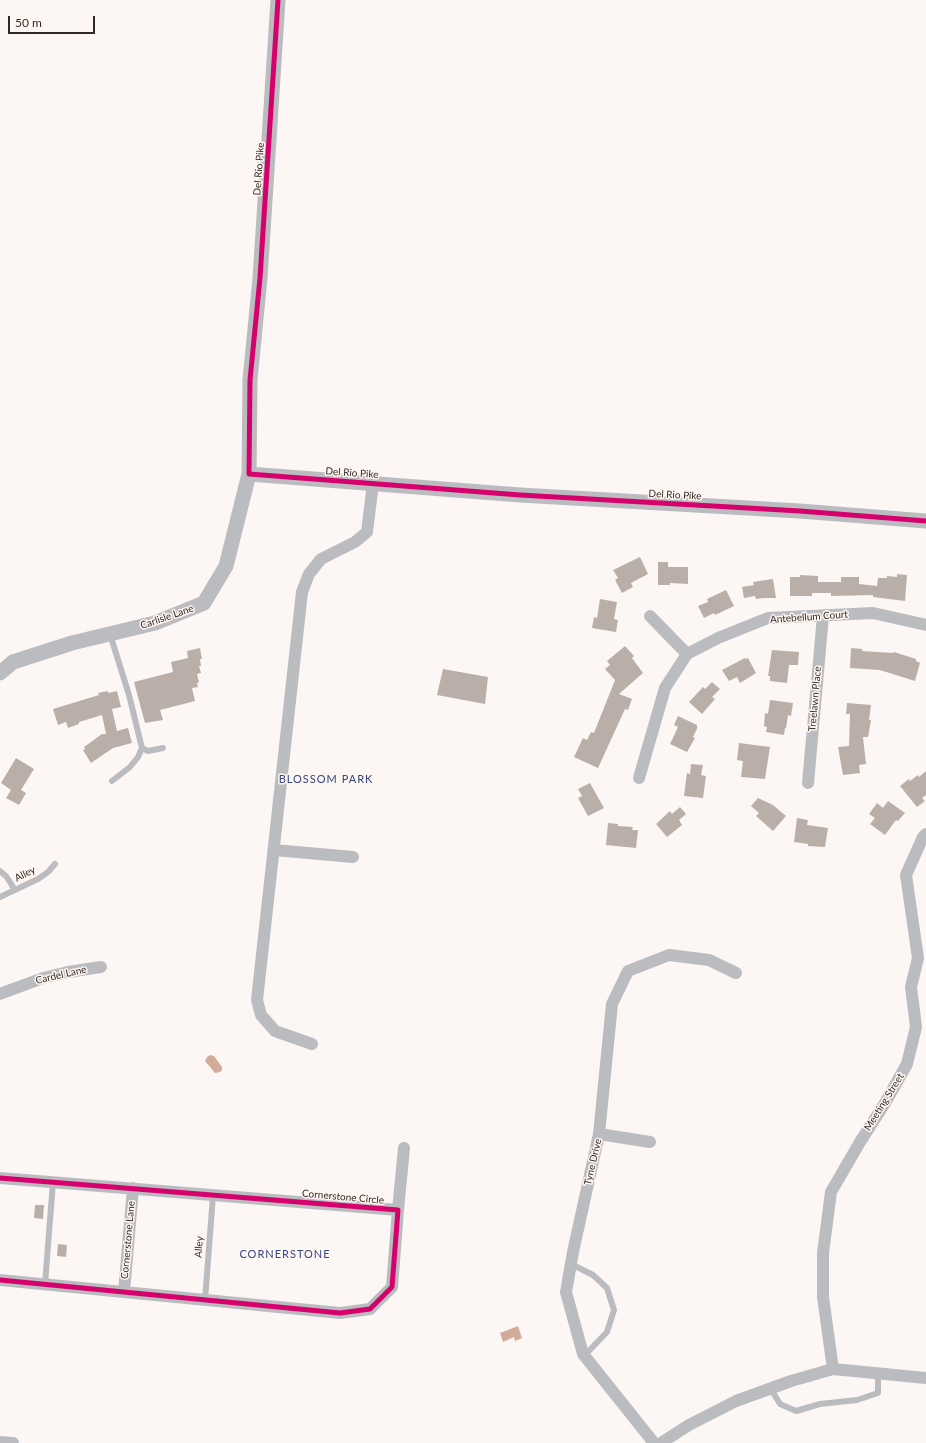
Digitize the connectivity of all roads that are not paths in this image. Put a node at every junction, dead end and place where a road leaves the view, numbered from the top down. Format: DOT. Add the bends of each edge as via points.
graph roads {
  1 [pos="279,0"];
  2 [pos="248,474"];
  3 [pos="373,483"];
  4 [pos="926,521"];
  5 [pos="650,616"];
  6 [pos="823,616"];
  7 [pos="926,625"];
  8 [pos="110,634"];
  9 [pos="687,654"];
  10 [pos="0,673"];
  11 [pos="142,748"];
  12 [pos="163,748"];
  13 [pos="639,778"];
  14 [pos="112,781"];
  15 [pos="808,783"];
  16 [pos="926,834"];
  17 [pos="274,850"];
  18 [pos="353,856"];
  19 [pos="55,864"];
  20 [pos="0,872"];
  21 [pos="15,890"];
  22 [pos="0,897"];
  23 [pos="101,967"];
  24 [pos="736,973"];
  25 [pos="0,994"];
  26 [pos="312,1044"];
  27 [pos="599,1134"];
  28 [pos="650,1142"];
  29 [pos="404,1148"];
  30 [pos="0,1178"];
  31 [pos="53,1182"];
  32 [pos="132,1188"];
  33 [pos="213,1195"];
  34 [pos="398,1210"];
  35 [pos="571,1264"];
  36 [pos="0,1280"];
  37 [pos="45,1284"];
  38 [pos="124,1292"];
  39 [pos="205,1300"];
  40 [pos="584,1356"];
  41 [pos="833,1369"];
  42 [pos="878,1374"];
  43 [pos="926,1378"];
  44 [pos="771,1389"];
  45 [pos="0,1442"];
  46 [pos="13,1443"];
  47 [pos="654,1443"];
  48 [pos="661,1443"];
  1 -- 2 [label="street, Del Rio Pike" via="260,278 250,380"];
  2 -- 3 [label="street, Del Rio Pike"];
  2 -- 8 [label="street, Carlisle Lane" via="226,566 204,603 155,623"];
  3 -- 4 [label="street, Del Rio Pike"];
  3 -- 17 [label="street" via="367,532 355,542 321,559 309,574 302,592"];
  5 -- 9 [label="street"];
  6 -- 7 [label="street, Antebellum Court" via="873,612"];
  6 -- 9 [label="street, Antebellum Court" via="768,618 718,638"];
  6 -- 15 [label="street, Treelawn Place"];
  8 -- 10 [label="street, Carlisle Lane" via="13,662"];
  8 -- 11 [label="lane"];
  9 -- 13 [label="street, Antebellum Court" via="665,688"];
  11 -- 12 [label="lane" via="148,751"];
  11 -- 14 [label="lane" via="130,767"];
  16 -- 41 [label="street, Meeting Street" via="906,875 918,958 911,987 916,1027 908,1064 831,1192 823,1253 823,1297"];
  17 -- 18 [label="street"];
  17 -- 26 [label="street" via="257,1000 261,1015 275,1031"];
  19 -- 21 [label="lane, Alley" via="43,876"];
  20 -- 21 [label="lane" via="6,876"];
  21 -- 22 [label="lane, Alley"];
  23 -- 25 [label="street, Cardel Lane" via="42,978"];
  24 -- 27 [label="street, Tyne Drive" via="709,960 669,955 628,971 612,1004"];
  27 -- 28 [label="street"];
  27 -- 35 [label="street, Tyne Drive"];
  29 -- 34 [label="street, Cornerstone Circle"];
  30 -- 31 [label="street, Cornerstone Circle"];
  31 -- 32 [label="street, Cornerstone Circle"];
  31 -- 37 [label="lane"];
  32 -- 33 [label="street, Cornerstone Circle"];
  32 -- 38 [label="street, Cornerstone Lane"];
  33 -- 34 [label="street, Cornerstone Circle"];
  33 -- 39 [label="lane, Alley"];
  34 -- 39 [label="street, Cornerstone Circle" via="392,1287 370,1309 340,1313"];
  35 -- 40 [label="street, Tyne Drive" via="566,1292"];
  35 -- 40 [label="lane" via="593,1275 607,1288 614,1310 607,1332"];
  36 -- 37 [label="street, Cornerstone Circle"];
  37 -- 38 [label="street, Cornerstone Circle"];
  38 -- 39 [label="street, Cornerstone Circle"];
  40 -- 47 [label="street, Tyne Drive"];
  41 -- 42 [label="street"];
  41 -- 44 [label="street"];
  42 -- 43 [label="street"];
  42 -- 44 [label="lane" via="878,1392 858,1400 820,1404 796,1411 780,1404"];
  44 -- 48 [label="street" via="736,1401 689,1425"];
  45 -- 46 [label="street"];
}
